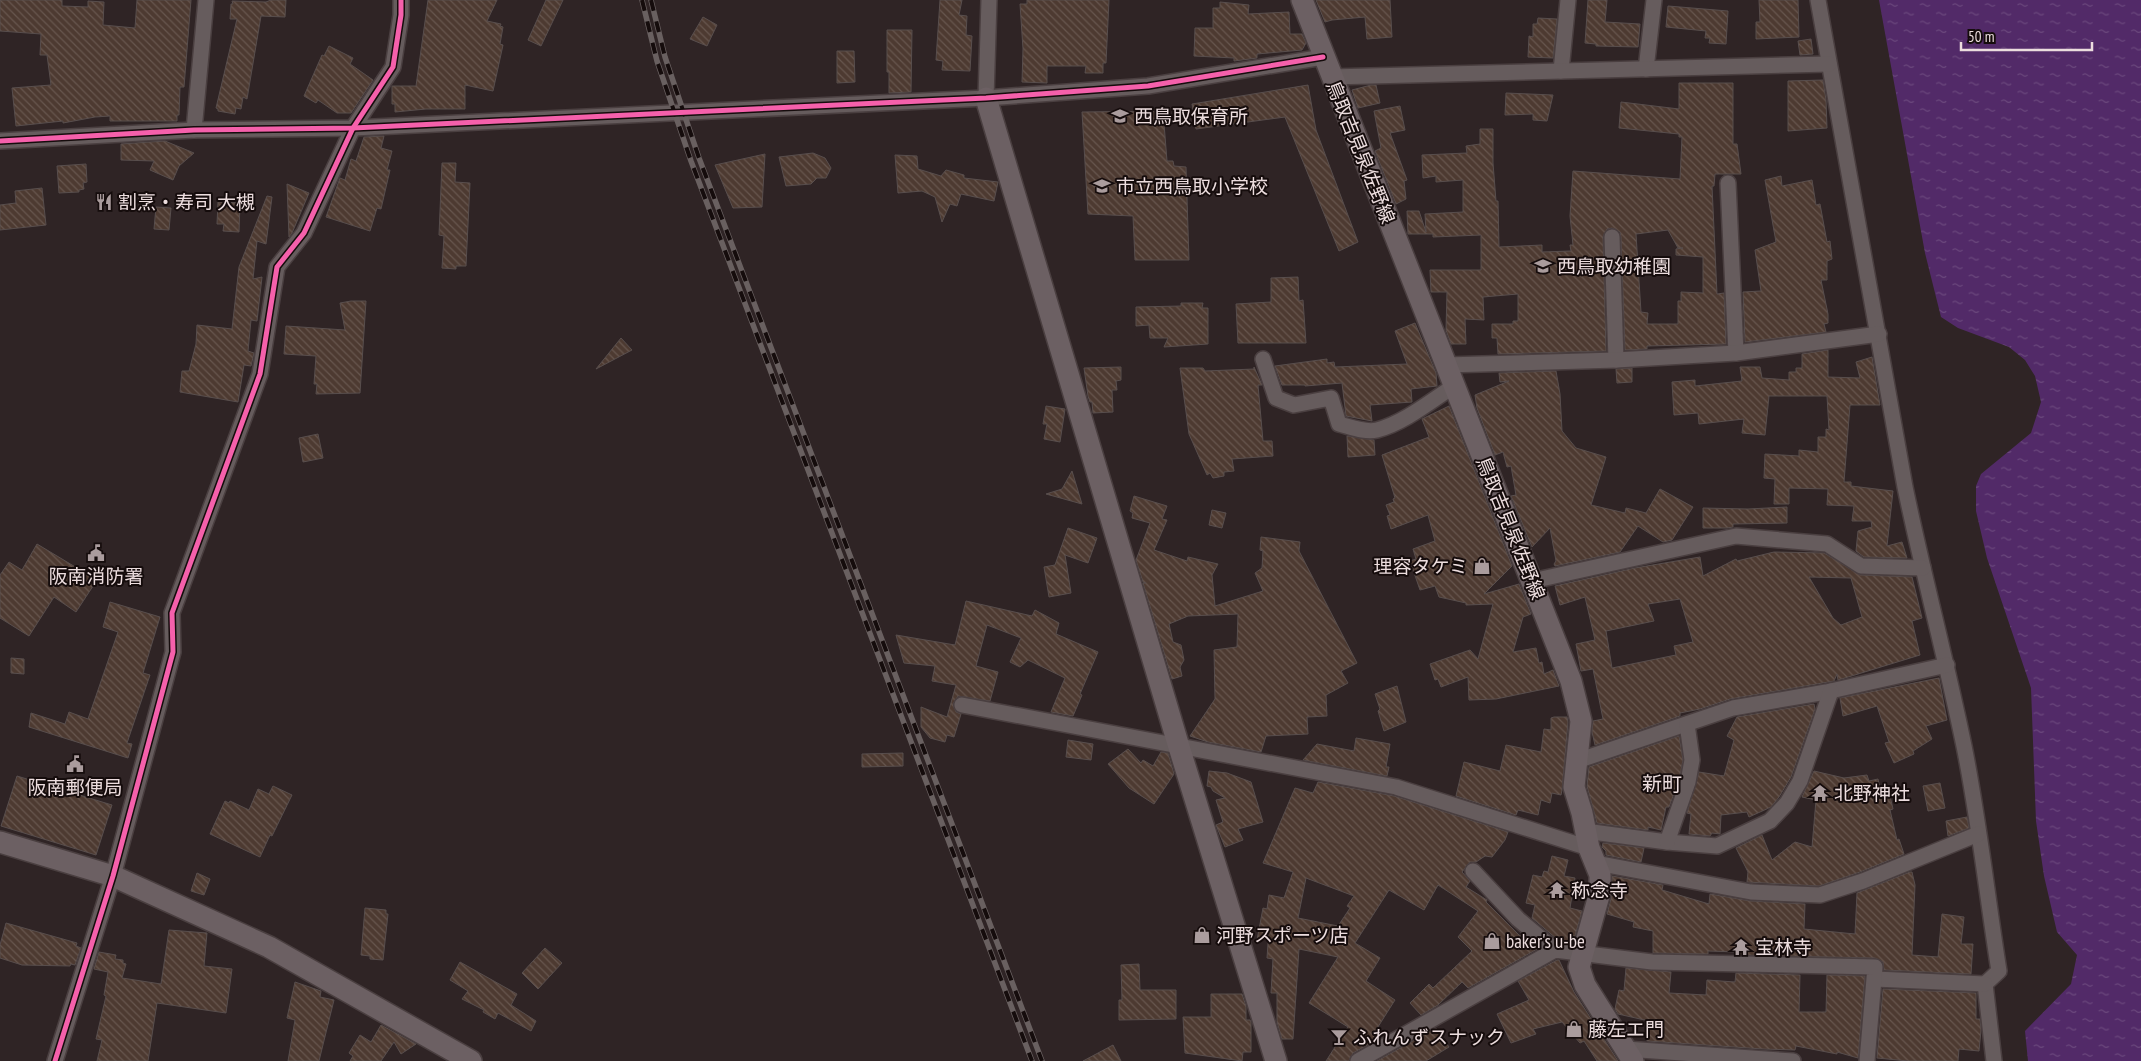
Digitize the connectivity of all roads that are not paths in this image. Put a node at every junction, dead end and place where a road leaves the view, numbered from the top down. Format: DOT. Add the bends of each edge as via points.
graph roads {
  1 [pos="206,0"];
  2 [pos="401,0"];
  3 [pos="989,0"];
  4 [pos="1302,0"];
  5 [pos="1568,0"];
  6 [pos="1654,0"];
  7 [pos="1818,0"];
  8 [pos="1323,57"];
  9 [pos="1828,64"];
  10 [pos="1646,68"];
  11 [pos="1561,71"];
  12 [pos="1331,77"];
  13 [pos="986,98"];
  14 [pos="353,128"];
  15 [pos="194,130"];
  16 [pos="0,141"];
  17 [pos="1728,183"];
  18 [pos="1612,237"];
  19 [pos="1879,334"];
  20 [pos="1736,353"];
  21 [pos="1264,359"];
  22 [pos="1616,360"];
  23 [pos="1446,365"];
  24 [pos="1454,386"];
  25 [pos="1923,568"];
  26 [pos="1532,581"];
  27 [pos="1947,665"];
  28 [pos="1831,691"];
  29 [pos="962,704"];
  30 [pos="1687,724"];
  31 [pos="1179,747"];
  32 [pos="1577,761"];
  33 [pos="1978,834"];
  34 [pos="0,842"];
  35 [pos="1667,842"];
  36 [pos="1590,847"];
  37 [pos="1473,871"];
  38 [pos="113,876"];
  39 [pos="1554,950"];
  40 [pos="1581,954"];
  41 [pos="1875,979"];
  42 [pos="1985,984"];
  43 [pos="1629,1055"];
  44 [pos="55,1061"];
  45 [pos="471,1061"];
  46 [pos="1276,1061"];
  47 [pos="1358,1061"];
  48 [pos="1793,1061"];
  49 [pos="1867,1061"];
  50 [pos="1994,1061"];
  1 -- 15 [label="street"];
  2 -- 14 [label="street" via="393,67"];
  3 -- 13 [label="street"];
  4 -- 8 [label="street, 鳥取吉見泉佐野線"];
  5 -- 11 [label="street"];
  6 -- 10 [label="street"];
  7 -- 9 [label="street"];
  8 -- 12 [label="street, 鳥取吉見泉佐野線"];
  8 -- 13 [label="street" via="1148,86"];
  9 -- 10 [label="street"];
  9 -- 19 [label="street"];
  10 -- 11 [label="street"];
  11 -- 12 [label="street"];
  12 -- 23 [label="street, 鳥取吉見泉佐野線"];
  13 -- 14 [label="street"];
  13 -- 31 [label="street"];
  14 -- 15 [label="street"];
  14 -- 38 [label="street" via="304,233 277,267 260,374 172,613 174,652"];
  15 -- 16 [label="street"];
  17 -- 20 [label="street"];
  18 -- 22 [label="street"];
  19 -- 20 [label="street"];
  19 -- 25 [label="street"];
  20 -- 22 [label="street"];
  21 -- 24 [label="street" via="1276,398 1294,405 1331,398 1339,424 1358,429 1376,430 1402,419"];
  22 -- 23 [label="street"];
  23 -- 24 [label="street, 鳥取吉見泉佐野線"];
  24 -- 26 [label="street, 鳥取吉見泉佐野線"];
  25 -- 26 [label="street" via="1861,566 1827,544 1736,536"];
  25 -- 27 [label="street"];
  26 -- 32 [label="street, 鳥取吉見泉佐野線" via="1571,681 1581,721"];
  27 -- 28 [label="street"];
  27 -- 33 [label="street"];
  28 -- 30 [label="street" via="1733,708"];
  28 -- 35 [label="street" via="1800,781 1787,803 1770,821 1717,846"];
  29 -- 31 [label="street"];
  30 -- 32 [label="street"];
  30 -- 35 [label="street" via="1692,760 1688,782"];
  31 -- 36 [label="street" via="1396,787"];
  31 -- 46 [label="street"];
  32 -- 36 [label="street, 鳥取吉見泉佐野線" via="1574,787"];
  33 -- 36 [label="street" via="1820,895 1751,892"];
  33 -- 42 [label="street" via="1999,971"];
  34 -- 38 [label="street"];
  35 -- 36 [label="street"];
  36 -- 40 [label="street, 鳥取吉見泉佐野線" via="1600,875 1600,892"];
  37 -- 39 [label="street"];
  38 -- 44 [label="street"];
  38 -- 45 [label="street" via="269,947"];
  39 -- 40 [label="street"];
  39 -- 47 [label="street"];
  40 -- 41 [label="street" via="1652,962 1876,967"];
  40 -- 43 [label="street, 鳥取吉見泉佐野線" via="1579,967 1585,986"];
  41 -- 42 [label="street"];
  41 -- 49 [label="street"];
  42 -- 50 [label="street"];
  43 -- 48 [label="street"];
}
